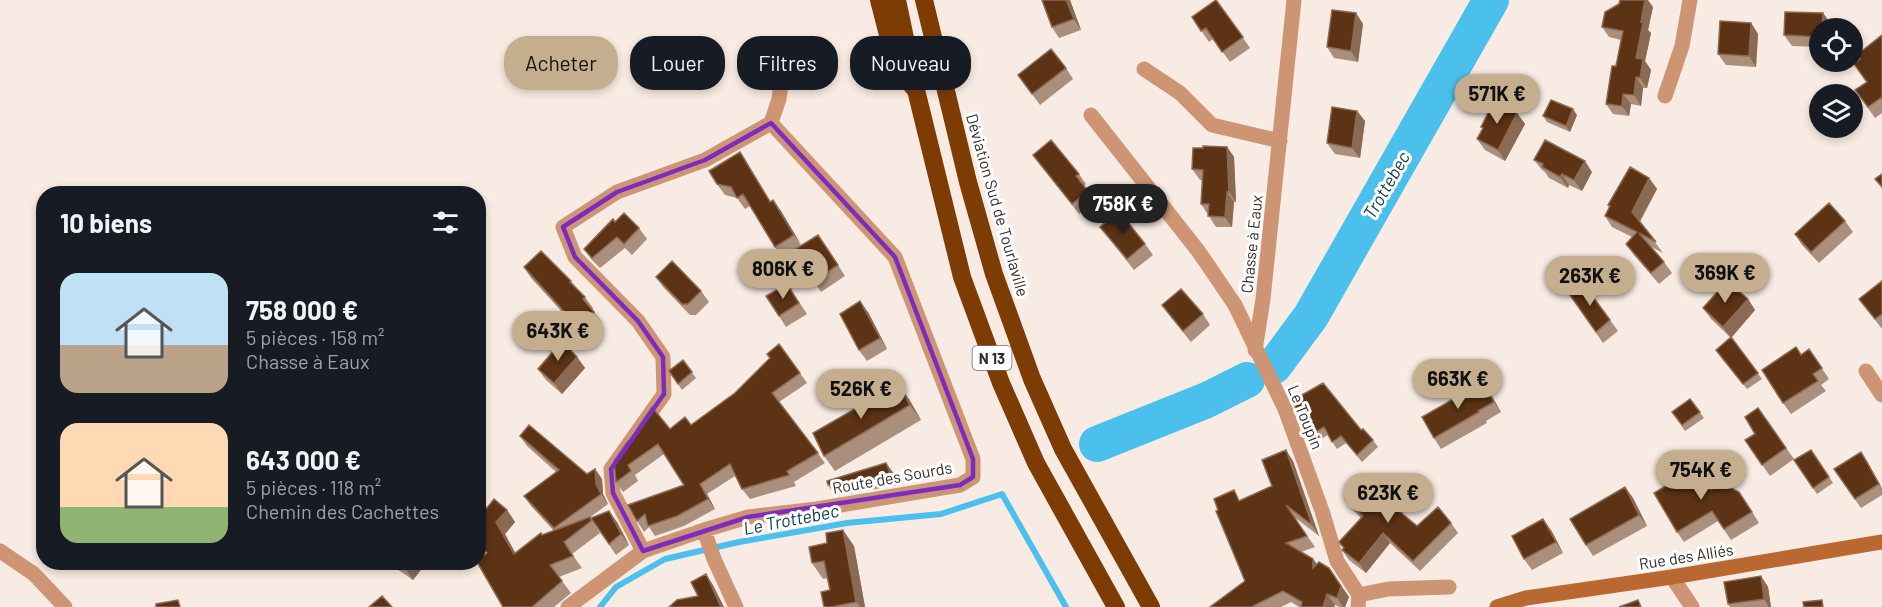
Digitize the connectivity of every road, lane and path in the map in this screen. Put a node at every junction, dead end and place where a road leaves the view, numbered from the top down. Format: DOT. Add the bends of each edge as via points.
graph roads {
  1 [pos="879,0"];
  2 [pos="897,0"];
  3 [pos="924,0"];
  4 [pos="1294,0"];
  5 [pos="1690,0"];
  6 [pos="889,36"];
  7 [pos="905,36"];
  8 [pos="1144,69"];
  9 [pos="780,90"];
  10 [pos="916,90"];
  11 [pos="1665,96"];
  12 [pos="1091,115"];
  13 [pos="771,123"];
  14 [pos="1280,141"];
  15 [pos="1261,362"];
  16 [pos="1866,371"];
  17 [pos="1882,395"];
  18 [pos="704,530"];
  19 [pos="1882,542"];
  20 [pos="0,551"];
  21 [pos="643,551"];
  22 [pos="1672,577"];
  23 [pos="1449,587"];
  24 [pos="1358,601"];
  25 [pos="65,607"];
  26 [pos="568,607"];
  27 [pos="736,607"];
  28 [pos="1116,607"];
  29 [pos="1151,607"];
  30 [pos="1497,607"];
  31 [pos="1692,607"];
  1 -- 6 [label="highway, N 13"];
  2 -- 7 [label="highway, N 13"];
  3 -- 29 [label="highway, Déviation Sud de Tourlaville / N 13" via="994,274 1032,379 1064,449"];
  4 -- 14 [label="street, Chasse à Eaux"];
  5 -- 11 [label="street" via="1682,46"];
  8 -- 14 [label="street" via="1180,93 1212,125"];
  9 -- 13 [label="street"];
  10 -- 28 [label="highway, N 13" via="962,277 1001,382 1036,463"];
  12 -- 15 [label="street, Chasse à Eaux" via="1199,252 1235,305"];
  13 -- 18 [label="street, Route des Sourds" via="895,257 973,459 973,477 960,485 748,517"];
  13 -- 21 [label="street" via="705,160 617,192 563,227 575,257 638,321 663,357 664,394 611,469 613,493"];
  14 -- 15 [label="street, Chasse à Eaux" via="1263,299"];
  15 -- 24 [label="street, Le Toupin" via="1285,409 1337,561"];
  16 -- 17 [label="street"];
  18 -- 21 [label="street, Route des Sourds"];
  18 -- 27 [label="street"];
  19 -- 22 [label="street, Rue des Alliés"];
  20 -- 25 [label="street" via="34,574"];
  21 -- 26 [label="street, Route des Sourds"];
  22 -- 30 [label="street, Rue des Alliés" via="1526,598"];
  22 -- 31 [label="street"];
  23 -- 24 [label="street" via="1388,589"];
}
